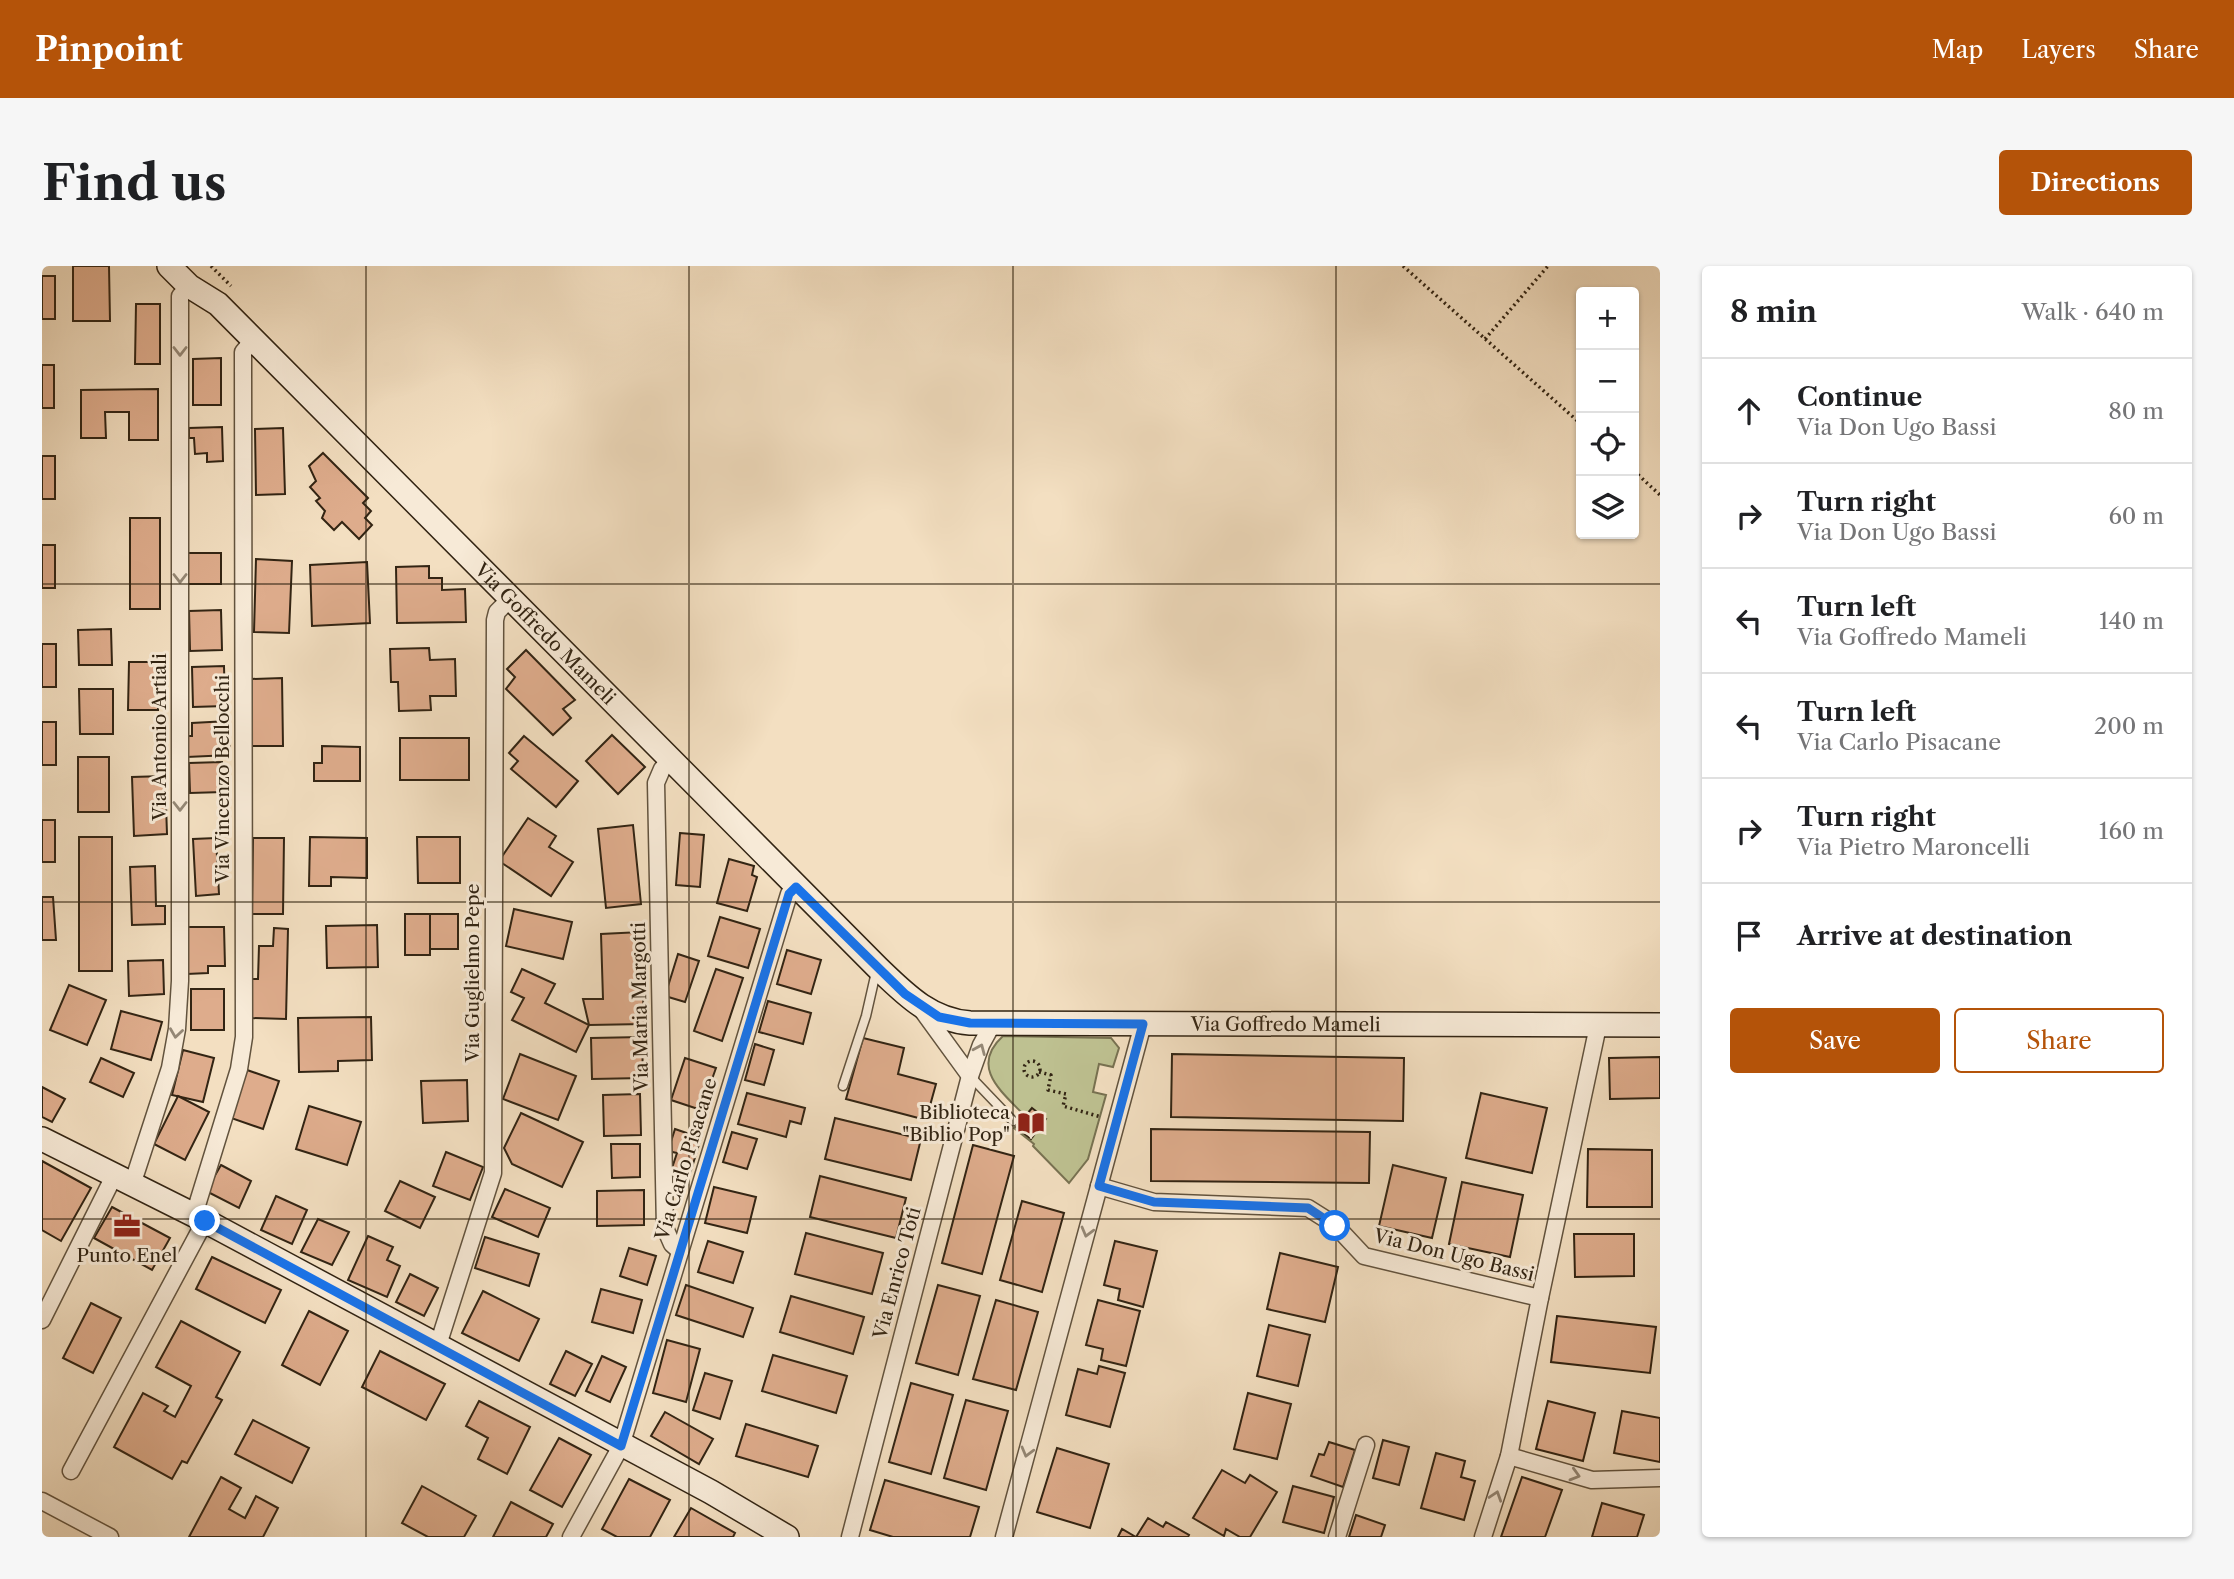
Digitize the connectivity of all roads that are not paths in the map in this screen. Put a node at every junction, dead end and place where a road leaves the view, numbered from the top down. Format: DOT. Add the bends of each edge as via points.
graph roads {
  1 [pos="169,266"];
  2 [pos="189,286"];
  3 [pos="253,340"];
  4 [pos="510,598"];
  5 [pos="670,761"];
  6 [pos="796,887"];
  7 [pos="877,968"];
  8 [pos="918,1004"];
  9 [pos="993,1023"];
  10 [pos="1143,1024"];
  11 [pos="1660,1025"];
  12 [pos="1598,1026"];
  13 [pos="970,1076"];
  14 [pos="843,1086"];
  15 [pos="1013,1121"];
  16 [pos="42,1139"];
  17 [pos="123,1180"];
  18 [pos="1099,1186"];
  19 [pos="200,1218"];
  20 [pos="680,1251"];
  21 [pos="1540,1298"];
  22 [pos="42,1320"];
  23 [pos="438,1345"];
  24 [pos="1366,1445"];
  25 [pos="621,1446"];
  26 [pos="1509,1456"];
  27 [pos="71,1471"];
  28 [pos="1660,1478"];
  29 [pos="42,1501"];
  30 [pos="110,1537"];
  31 [pos="571,1537"];
  32 [pos="787,1537"];
  33 [pos="850,1537"];
  34 [pos="1004,1537"];
  35 [pos="1337,1537"];
  36 [pos="1483,1537"];
  1 -- 2 [label="street, Via Goffredo Mameli"];
  2 -- 3 [label="street, Via Goffredo Mameli" via="218,304"];
  2 -- 17 [label="street, Via Antonio Artiali, one-way" via="180,296 178,1017 170,1068"];
  3 -- 4 [label="street, Via Goffredo Mameli"];
  3 -- 19 [label="street, Via Vincenzo Bellocchi" via="243,352 244,1037"];
  4 -- 5 [label="street, Via Goffredo Mameli"];
  4 -- 23 [label="street, Via Guglielmo Pepe" via="497,612 494,636 493,1173"];
  5 -- 6 [label="street, Via Goffredo Mameli"];
  5 -- 20 [label="street, Via Maria Margotti" via="656,783 665,1214 667,1235"];
  6 -- 7 [label="street, Via Goffredo Mameli"];
  6 -- 20 [label="street, Via Carlo Pisacane" via="789,894"];
  7 -- 8 [label="street, Via Goffredo Mameli"];
  7 -- 14 [label="lane"];
  8 -- 9 [label="street, Via Goffredo Mameli" via="947,1020"];
  8 -- 13 [label="street, Via Goffredo Mameli"];
  9 -- 10 [label="street, Via Goffredo Mameli"];
  13 -- 9 [label="street, Via Enrico Toti, one-way"];
  10 -- 12 [label="street, Via Goffredo Mameli"];
  10 -- 18 [label="street"];
  11 -- 12 [label="street, Via Goffredo Mameli"];
  12 -- 21 [label="street, Via Don Ugo Bassi"];
  13 -- 15 [label="lane"];
  13 -- 33 [label="street, Via Enrico Toti"];
  16 -- 17 [label="street"];
  17 -- 19 [label="street"];
  17 -- 22 [label="street, Via Antonio Artiali"];
  18 -- 21 [label="street, Via Don Ugo Bassi" via="1154,1202 1308,1208 1335,1226 1364,1256"];
  18 -- 34 [label="street, one-way"];
  19 -- 23 [label="street"];
  19 -- 27 [label="street, Via Vincenzo Bellocchi"];
  20 -- 25 [label="street, Via Carlo Pisacane"];
  21 -- 26 [label="street"];
  23 -- 25 [label="street"];
  24 -- 35 [label="street"];
  25 -- 31 [label="street, Via Carlo Pisacane"];
  25 -- 32 [label="street"];
  26 -- 28 [label="street, one-way" via="1592,1480"];
  36 -- 26 [label="street, one-way"];
  29 -- 30 [label="street"];
}
